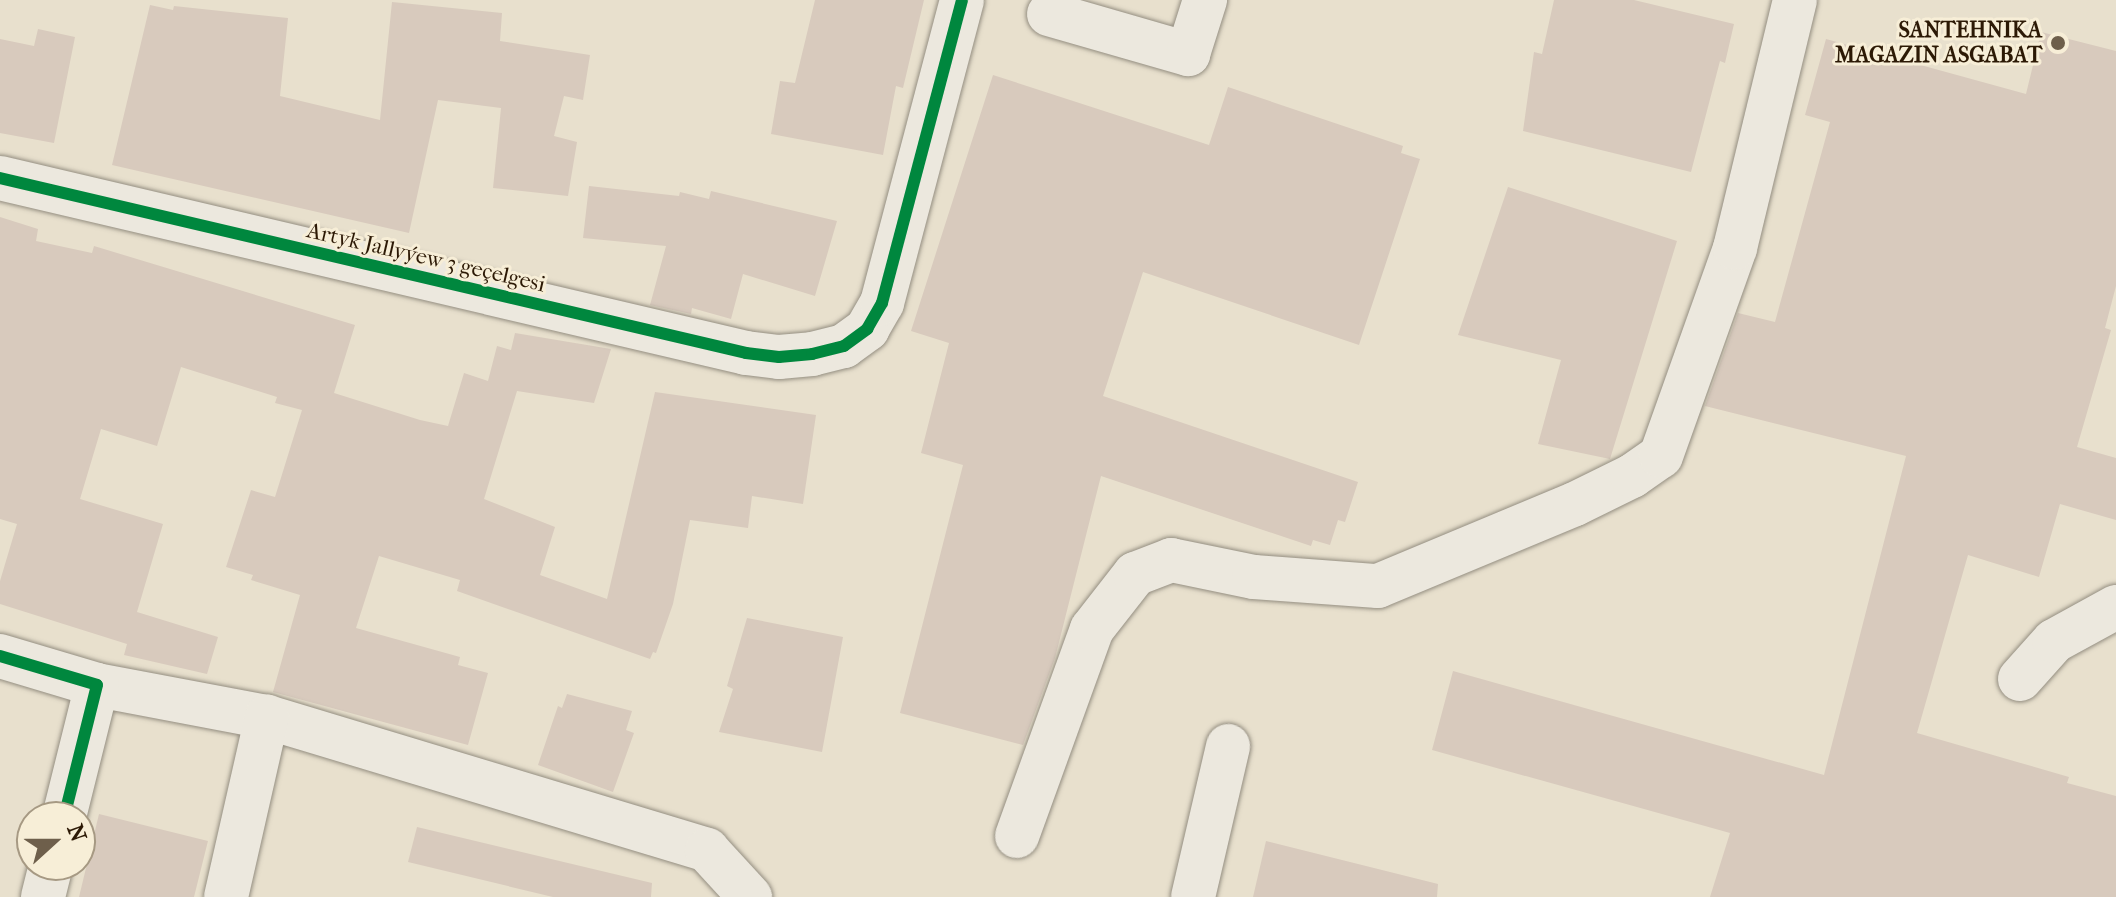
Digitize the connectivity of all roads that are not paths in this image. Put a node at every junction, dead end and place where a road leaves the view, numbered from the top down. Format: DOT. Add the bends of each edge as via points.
graph roads {
  1 [pos="962,0"];
  2 [pos="1205,0"];
  3 [pos="1795,0"];
  4 [pos="1049,14"];
  5 [pos="0,178"];
  6 [pos="2116,607"];
  7 [pos="0,656"];
  8 [pos="2020,679"];
  9 [pos="97,685"];
  10 [pos="267,717"];
  11 [pos="1228,746"];
  12 [pos="68,801"];
  13 [pos="1017,836"];
  14 [pos="226,897"];
  15 [pos="750,897"];
  16 [pos="1193,897"];
  1 -- 5 [label="street, Artyk Jallyýew 3 geçelgesi" via="882,303 867,329 844,346 779,357 746,353"];
  2 -- 4 [label="street" via="1188,54"];
  3 -- 13 [label="street" via="1735,248 1661,456 1575,504 1378,586 1254,577 1171,560 1135,574 1092,629"];
  6 -- 8 [label="street" via="2054,641"];
  7 -- 9 [label="street"];
  9 -- 10 [label="street"];
  9 -- 12 [label="street"];
  10 -- 14 [label="street"];
  10 -- 15 [label="street" via="707,850"];
  11 -- 16 [label="street"];
}
